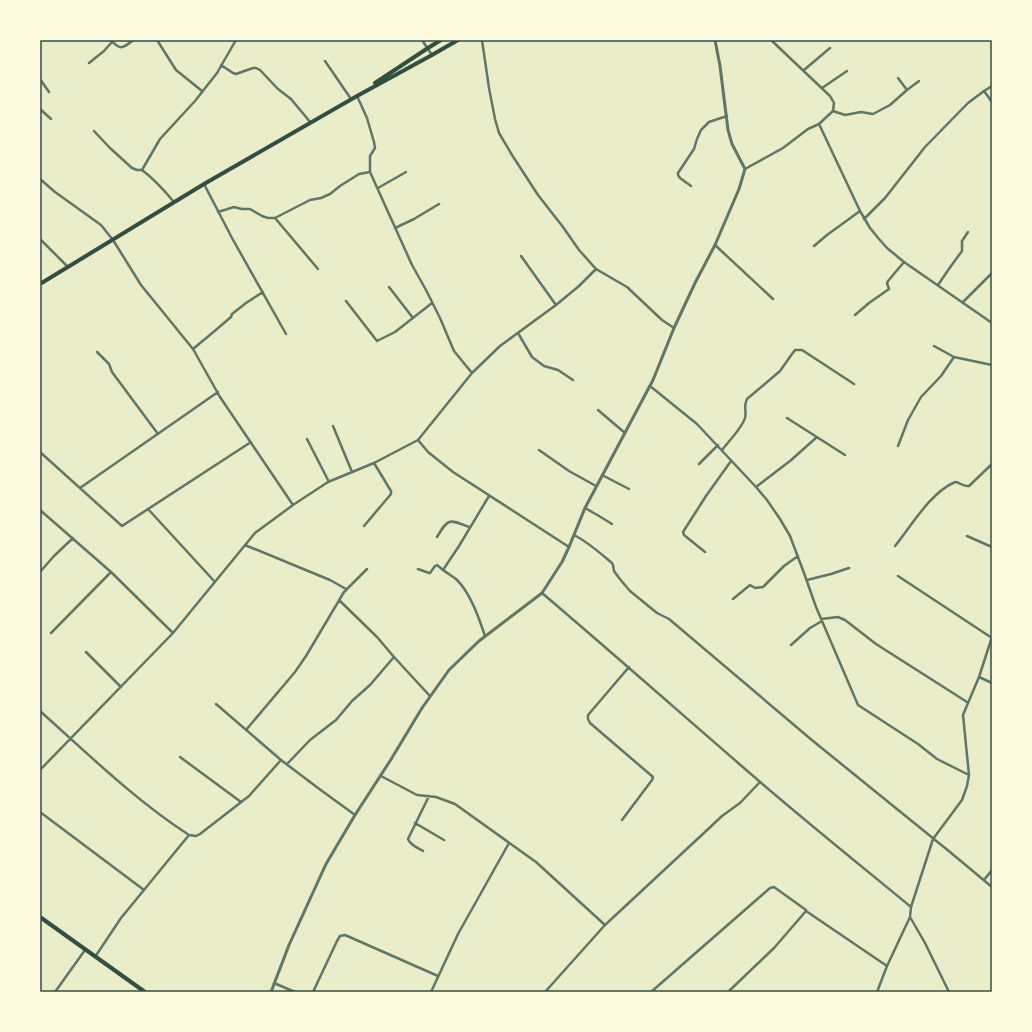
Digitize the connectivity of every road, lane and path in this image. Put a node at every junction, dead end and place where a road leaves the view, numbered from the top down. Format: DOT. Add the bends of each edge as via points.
graph roads {
  1 [pos="134,40"];
  2 [pos="157,40"];
  3 [pos="236,40"];
  4 [pos="422,40"];
  5 [pos="441,40"];
  6 [pos="458,40"];
  7 [pos="482,40"];
  8 [pos="715,40"];
  9 [pos="771,40"];
  10 [pos="112,41"];
  11 [pos="428,48"];
  12 [pos="830,48"];
  13 [pos="432,55"];
  14 [pos="325,61"];
  15 [pos="89,63"];
  16 [pos="221,65"];
  17 [pos="804,70"];
  18 [pos="847,71"];
  19 [pos="898,78"];
  20 [pos="40,79"];
  21 [pos="919,81"];
  22 [pos="992,86"];
  23 [pos="822,88"];
  24 [pos="907,90"];
  25 [pos="202,91"];
  26 [pos="984,91"];
  27 [pos="49,92"];
  28 [pos="357,96"];
  29 [pos="351,99"];
  30 [pos="992,102"];
  31 [pos="40,108"];
  32 [pos="833,111"];
  33 [pos="727,116"];
  34 [pos="51,119"];
  35 [pos="311,123"];
  36 [pos="819,124"];
  37 [pos="94,131"];
  38 [pos="745,169"];
  39 [pos="142,170"];
  40 [pos="370,172"];
  41 [pos="406,172"];
  42 [pos="40,179"];
  43 [pos="204,184"];
  44 [pos="691,186"];
  45 [pos="378,188"];
  46 [pos="174,202"];
  47 [pos="439,204"];
  48 [pos="860,211"];
  49 [pos="218,212"];
  50 [pos="275,218"];
  51 [pos="864,219"];
  52 [pos="395,228"];
  53 [pos="968,232"];
  54 [pos="40,239"];
  55 [pos="113,240"];
  56 [pos="715,245"];
  57 [pos="814,246"];
  58 [pos="521,256"];
  59 [pos="904,262"];
  60 [pos="68,268"];
  61 [pos="318,269"];
  62 [pos="596,269"];
  63 [pos="992,273"];
  64 [pos="40,284"];
  65 [pos="938,285"];
  66 [pos="389,287"];
  67 [pos="263,292"];
  68 [pos="773,298"];
  69 [pos="346,301"];
  70 [pos="432,303"];
  71 [pos="963,303"];
  72 [pos="556,305"];
  73 [pos="855,315"];
  74 [pos="413,318"];
  75 [pos="992,322"];
  76 [pos="674,328"];
  77 [pos="518,333"];
  78 [pos="286,334"];
  79 [pos="934,346"];
  80 [pos="193,349"];
  81 [pos="97,352"];
  82 [pos="954,357"];
  83 [pos="992,365"];
  84 [pos="472,373"];
  85 [pos="573,380"];
  86 [pos="854,384"];
  87 [pos="650,386"];
  88 [pos="218,392"];
  89 [pos="598,410"];
  90 [pos="787,418"];
  91 [pos="333,426"];
  92 [pos="625,433"];
  93 [pos="158,434"];
  94 [pos="817,437"];
  95 [pos="307,439"];
  96 [pos="418,440"];
  97 [pos="251,442"];
  98 [pos="718,446"];
  99 [pos="898,446"];
  100 [pos="539,450"];
  101 [pos="722,450"];
  102 [pos="40,452"];
  103 [pos="845,455"];
  104 [pos="731,461"];
  105 [pos="374,462"];
  106 [pos="699,464"];
  107 [pos="992,464"];
  108 [pos="352,472"];
  109 [pos="602,475"];
  110 [pos="328,482"];
  111 [pos="596,486"];
  112 [pos="756,487"];
  113 [pos="80,488"];
  114 [pos="629,489"];
  115 [pos="489,496"];
  116 [pos="293,505"];
  117 [pos="585,508"];
  118 [pos="148,509"];
  119 [pos="40,510"];
  120 [pos="612,524"];
  121 [pos="364,526"];
  122 [pos="469,527"];
  123 [pos="574,535"];
  124 [pos="968,536"];
  125 [pos="437,537"];
  126 [pos="73,538"];
  127 [pos="245,545"];
  128 [pos="895,546"];
  129 [pos="569,547"];
  130 [pos="992,547"];
  131 [pos="705,552"];
  132 [pos="798,556"];
  133 [pos="849,568"];
  134 [pos="367,569"];
  135 [pos="418,569"];
  136 [pos="443,570"];
  137 [pos="40,572"];
  138 [pos="111,572"];
  139 [pos="898,576"];
  140 [pos="806,580"];
  141 [pos="215,582"];
  142 [pos="346,589"];
  143 [pos="542,593"];
  144 [pos="733,599"];
  145 [pos="339,600"];
  146 [pos="821,620"];
  147 [pos="52,633"];
  148 [pos="173,633"];
  149 [pos="485,636"];
  150 [pos="992,638"];
  151 [pos="792,645"];
  152 [pos="86,652"];
  153 [pos="394,657"];
  154 [pos="629,667"];
  155 [pos="979,677"];
  156 [pos="992,683"];
  157 [pos="121,687"];
  158 [pos="430,696"];
  159 [pos="967,702"];
  160 [pos="216,704"];
  161 [pos="40,711"];
  162 [pos="246,730"];
  163 [pos="71,739"];
  164 [pos="180,757"];
  165 [pos="281,760"];
  166 [pos="287,764"];
  167 [pos="40,770"];
  168 [pos="969,775"];
  169 [pos="381,776"];
  170 [pos="760,782"];
  171 [pos="428,796"];
  172 [pos="241,802"];
  173 [pos="40,812"];
  174 [pos="355,815"];
  175 [pos="622,820"];
  176 [pos="415,823"];
  177 [pos="189,835"];
  178 [pos="933,839"];
  179 [pos="444,840"];
  180 [pos="508,843"];
  181 [pos="424,851"];
  182 [pos="992,870"];
  183 [pos="984,880"];
  184 [pos="992,887"];
  185 [pos="144,890"];
  186 [pos="911,907"];
  187 [pos="806,910"];
  188 [pos="40,917"];
  189 [pos="910,917"];
  190 [pos="605,925"];
  191 [pos="85,950"];
  192 [pos="96,957"];
  193 [pos="887,966"];
  194 [pos="438,976"];
  195 [pos="274,983"];
  196 [pos="55,992"];
  197 [pos="145,992"];
  198 [pos="271,992"];
  199 [pos="295,992"];
  200 [pos="313,992"];
  201 [pos="431,992"];
  202 [pos="545,992"];
  203 [pos="651,992"];
  204 [pos="728,992"];
  205 [pos="877,992"];
  206 [pos="949,992"];
  1 -- 10 [label="street" via="119,48"];
  2 -- 25 [label="street" via="176,70"];
  3 -- 16 [label="street"];
  4 -- 11 [label="street"];
  5 -- 11 [label="main road"];
  6 -- 13 [label="main road"];
  7 -- 62 [label="street" via="499,133 538,195"];
  8 -- 33 [label="street"];
  9 -- 17 [label="street"];
  10 -- 15 [label="street"];
  11 -- 13 [label="street"];
  11 -- 28 [label="main road"];
  12 -- 17 [label="street"];
  13 -- 28 [label="main road"];
  14 -- 29 [label="street"];
  16 -- 25 [label="street"];
  16 -- 35 [label="street" via="236,74 253,68 260,70 291,99"];
  17 -- 23 [label="street"];
  18 -- 23 [label="street"];
  19 -- 24 [label="street"];
  20 -- 27 [label="street"];
  21 -- 24 [label="street"];
  22 -- 26 [label="street"];
  23 -- 32 [label="street" via="834,103"];
  24 -- 32 [label="street" via="890,105 874,114 861,112 845,115"];
  25 -- 39 [label="street" via="160,139"];
  26 -- 30 [label="street"];
  26 -- 51 [label="street" via="968,103 925,147 885,198"];
  28 -- 29 [label="main road"];
  28 -- 40 [label="street" via="374,142 375,148 370,156"];
  29 -- 35 [label="main road"];
  31 -- 34 [label="street"];
  32 -- 36 [label="street"];
  33 -- 38 [label="street" via="732,144"];
  33 -- 44 [label="street" via="709,122 701,130 694,149 678,173 679,177"];
  35 -- 43 [label="main road"];
  36 -- 38 [label="street"];
  36 -- 48 [label="street"];
  37 -- 39 [label="street" via="132,168"];
  38 -- 56 [label="street"];
  39 -- 46 [label="street"];
  40 -- 45 [label="street"];
  40 -- 50 [label="street" via="359,174 330,194 310,200"];
  41 -- 45 [label="street"];
  42 -- 55 [label="street" via="101,225"];
  43 -- 46 [label="main road"];
  43 -- 49 [label="street"];
  45 -- 52 [label="street"];
  46 -- 55 [label="main road"];
  47 -- 52 [label="street"];
  48 -- 51 [label="street"];
  48 -- 57 [label="street"];
  49 -- 50 [label="street" via="234,207 250,209 262,216"];
  49 -- 67 [label="street"];
  50 -- 61 [label="street"];
  51 -- 59 [label="street" via="887,248"];
  52 -- 70 [label="street"];
  53 -- 65 [label="street" via="962,241 961,253"];
  54 -- 60 [label="street"];
  55 -- 60 [label="main road"];
  55 -- 80 [label="street" via="141,285"];
  56 -- 68 [label="street"];
  56 -- 76 [label="street"];
  58 -- 72 [label="street"];
  59 -- 65 [label="street"];
  59 -- 73 [label="street" via="888,281 889,289"];
  60 -- 64 [label="main road"];
  62 -- 72 [label="street"];
  62 -- 76 [label="street" via="627,287"];
  63 -- 71 [label="street"];
  65 -- 71 [label="street"];
  66 -- 74 [label="street"];
  67 -- 78 [label="street"];
  67 -- 80 [label="street" via="232,314"];
  69 -- 74 [label="street" via="377,341 395,332"];
  70 -- 74 [label="street"];
  70 -- 84 [label="street" via="454,351"];
  71 -- 75 [label="street"];
  72 -- 77 [label="street"];
  76 -- 87 [label="street"];
  77 -- 84 [label="street" via="500,346"];
  77 -- 85 [label="street" via="532,357"];
  79 -- 82 [label="street"];
  80 -- 88 [label="street"];
  81 -- 93 [label="street" via="109,364 112,372"];
  82 -- 83 [label="street"];
  82 -- 99 [label="street" via="941,376 922,396 908,420"];
  84 -- 96 [label="street"];
  86 -- 101 [label="street" via="802,350 795,350 780,371 747,399 744,421"];
  87 -- 92 [label="street"];
  87 -- 98 [label="street" via="697,424"];
  88 -- 93 [label="street"];
  88 -- 97 [label="street"];
  89 -- 92 [label="street"];
  90 -- 94 [label="street"];
  91 -- 108 [label="street"];
  92 -- 109 [label="street"];
  93 -- 113 [label="street"];
  94 -- 103 [label="street"];
  94 -- 112 [label="street"];
  95 -- 110 [label="street"];
  96 -- 105 [label="street"];
  96 -- 115 [label="street" via="428,452 453,472"];
  97 -- 116 [label="street"];
  97 -- 118 [label="street"];
  98 -- 101 [label="street"];
  98 -- 106 [label="street"];
  100 -- 111 [label="street"];
  101 -- 104 [label="street"];
  102 -- 113 [label="street"];
  104 -- 112 [label="street"];
  104 -- 131 [label="street" via="683,532"];
  105 -- 108 [label="street"];
  105 -- 121 [label="street" via="391,494"];
  107 -- 128 [label="street" via="970,486 955,482 939,491"];
  108 -- 110 [label="street"];
  109 -- 111 [label="street"];
  109 -- 114 [label="street"];
  110 -- 116 [label="street"];
  111 -- 117 [label="street"];
  112 -- 132 [label="street" via="780,519"];
  113 -- 118 [label="street" via="122,526"];
  115 -- 122 [label="street"];
  115 -- 129 [label="street"];
  116 -- 127 [label="street" via="255,533"];
  117 -- 120 [label="street"];
  117 -- 123 [label="street"];
  118 -- 141 [label="street"];
  119 -- 126 [label="street"];
  122 -- 125 [label="street" via="449,522"];
  122 -- 136 [label="street"];
  123 -- 129 [label="street"];
  123 -- 178 [label="street" via="596,549 612,564 624,585 636,597 669,619"];
  124 -- 130 [label="street"];
  126 -- 137 [label="street"];
  126 -- 138 [label="street"];
  127 -- 141 [label="street"];
  127 -- 142 [label="street"];
  129 -- 143 [label="street"];
  132 -- 140 [label="street"];
  132 -- 144 [label="street" via="763,587 755,588 750,585"];
  133 -- 140 [label="street"];
  134 -- 142 [label="street"];
  135 -- 136 [label="street" via="430,573 437,565"];
  136 -- 149 [label="street" via="457,580 467,594"];
  138 -- 147 [label="street"];
  138 -- 148 [label="street"];
  139 -- 150 [label="street"];
  140 -- 146 [label="street"];
  141 -- 148 [label="street"];
  142 -- 145 [label="street"];
  143 -- 149 [label="street"];
  143 -- 154 [label="street"];
  145 -- 153 [label="street"];
  145 -- 162 [label="street" via="295,672"];
  146 -- 151 [label="street"];
  146 -- 159 [label="street" via="838,617 845,620 876,644"];
  146 -- 168 [label="street" via="858,705 937,759"];
  148 -- 157 [label="street"];
  149 -- 158 [label="street" via="449,670"];
  150 -- 155 [label="street"];
  152 -- 157 [label="street"];
  153 -- 158 [label="street"];
  153 -- 166 [label="street" via="336,720 310,740"];
  154 -- 170 [label="street"];
  154 -- 175 [label="street" via="588,715 590,723 653,777"];
  155 -- 156 [label="street"];
  155 -- 159 [label="street"];
  157 -- 163 [label="street"];
  158 -- 169 [label="street"];
  159 -- 168 [label="street" via="962,715"];
  160 -- 162 [label="street"];
  161 -- 163 [label="street"];
  162 -- 165 [label="street"];
  163 -- 167 [label="street"];
  163 -- 177 [label="street" via="120,783"];
  164 -- 172 [label="street"];
  165 -- 166 [label="street"];
  165 -- 172 [label="street"];
  166 -- 174 [label="street"];
  168 -- 178 [label="street" via="962,800"];
  169 -- 171 [label="street" via="417,795"];
  169 -- 174 [label="street"];
  170 -- 186 [label="street"];
  170 -- 190 [label="street"];
  171 -- 176 [label="street"];
  171 -- 180 [label="street" via="455,804"];
  172 -- 177 [label="street" via="200,834"];
  173 -- 185 [label="street"];
  174 -- 195 [label="street" via="326,864"];
  176 -- 179 [label="street"];
  176 -- 181 [label="street" via="408,840"];
  177 -- 185 [label="street"];
  178 -- 183 [label="street"];
  178 -- 186 [label="street"];
  180 -- 190 [label="street" via="536,862"];
  180 -- 194 [label="street"];
  182 -- 183 [label="street"];
  183 -- 184 [label="street"];
  185 -- 192 [label="street" via="121,918"];
  186 -- 189 [label="street"];
  187 -- 193 [label="street"];
  187 -- 203 [label="street" via="774,887 770,888"];
  187 -- 204 [label="street" via="774,948"];
  188 -- 191 [label="main road"];
  189 -- 193 [label="street"];
  189 -- 206 [label="street"];
  190 -- 202 [label="street"];
  191 -- 192 [label="main road"];
  191 -- 196 [label="street"];
  192 -- 197 [label="main road"];
  193 -- 205 [label="street"];
  194 -- 200 [label="street" via="345,935 340,936 337,941"];
  194 -- 201 [label="street"];
  195 -- 198 [label="street"];
  195 -- 199 [label="street"];
}
